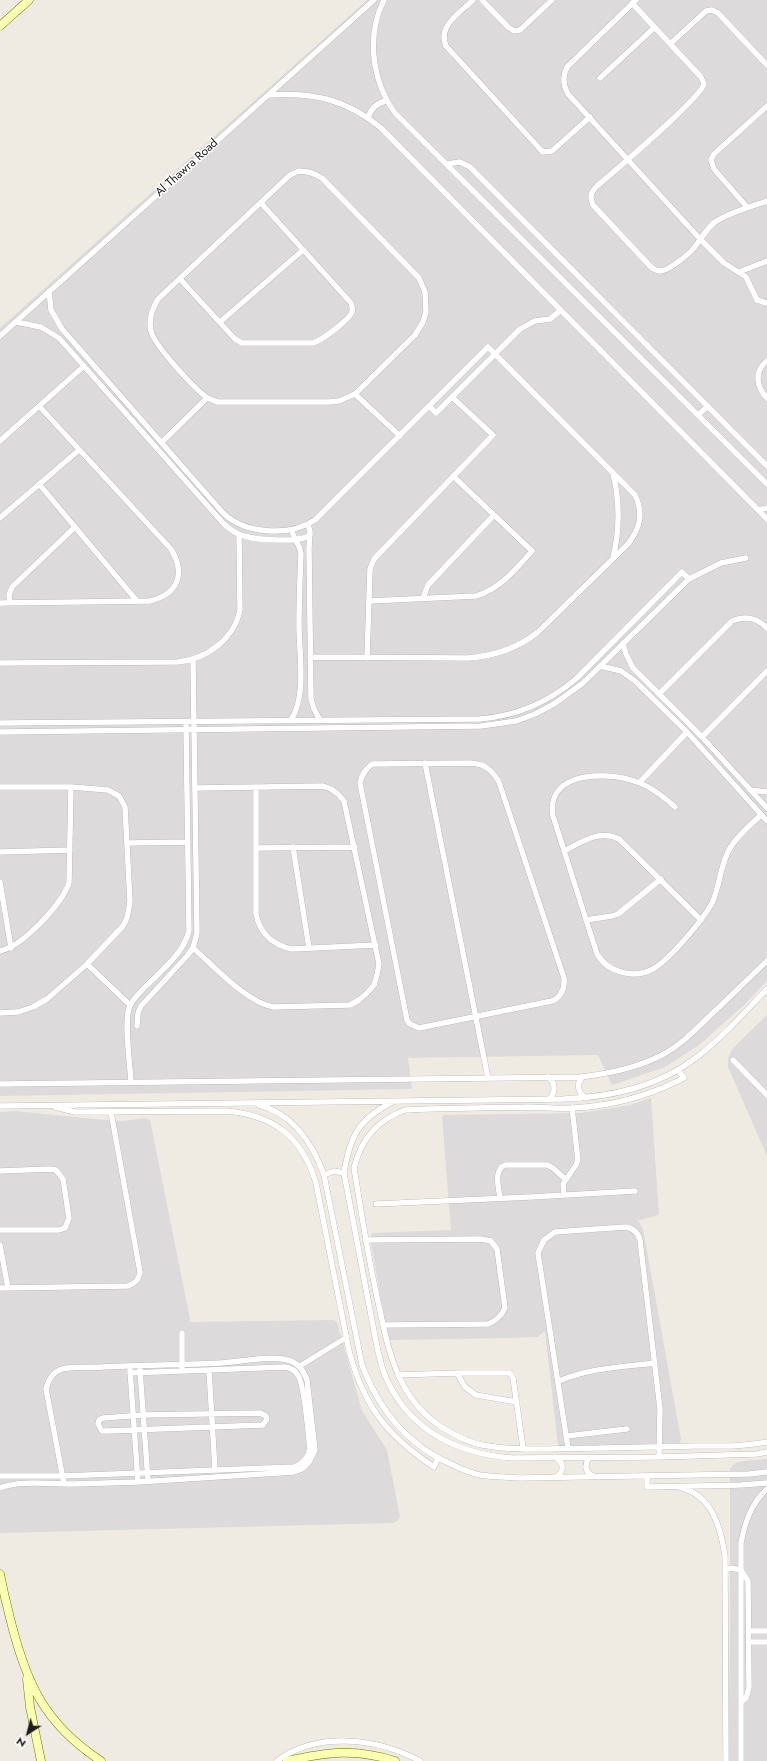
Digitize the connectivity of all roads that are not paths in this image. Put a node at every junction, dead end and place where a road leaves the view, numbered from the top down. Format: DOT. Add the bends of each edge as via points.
graph roads {
  1 [pos="29,0"];
  2 [pos="374,0"];
  3 [pos="384,0"];
  4 [pos="473,0"];
  5 [pos="482,0"];
  6 [pos="552,0"];
  7 [pos="634,2"];
  8 [pos="0,26"];
  9 [pos="655,27"];
  10 [pos="670,44"];
  11 [pos="767,65"];
  12 [pos="600,78"];
  13 [pos="268,95"];
  14 [pos="386,101"];
  15 [pos="767,106"];
  16 [pos="590,117"];
  17 [pos="368,118"];
  18 [pos="628,159"];
  19 [pos="446,164"];
  20 [pos="767,201"];
  21 [pos="261,203"];
  22 [pos="748,207"];
  23 [pos="700,239"];
  24 [pos="303,250"];
  25 [pos="767,261"];
  26 [pos="739,272"];
  27 [pos="180,279"];
  28 [pos="49,291"];
  29 [pos="767,303"];
  30 [pos="561,310"];
  31 [pos="16,322"];
  32 [pos="220,322"];
  33 [pos="65,332"];
  34 [pos="0,336"];
  35 [pos="59,338"];
  36 [pos="496,354"];
  37 [pos="767,361"];
  38 [pos="84,366"];
  39 [pos="119,393"];
  40 [pos="355,394"];
  41 [pos="452,397"];
  42 [pos="113,398"];
  43 [pos="207,398"];
  44 [pos="767,398"];
  45 [pos="39,406"];
  46 [pos="429,406"];
  47 [pos="708,406"];
  48 [pos="698,415"];
  49 [pos="141,419"];
  50 [pos="135,424"];
  51 [pos="400,436"];
  52 [pos="0,441"];
  53 [pos="162,442"];
  54 [pos="79,450"];
  55 [pos="767,466"];
  56 [pos="613,473"];
  57 [pos="453,476"];
  58 [pos="39,484"];
  59 [pos="767,484"];
  60 [pos="200,486"];
  61 [pos="194,490"];
  62 [pos="767,508"];
  63 [pos="758,510"];
  64 [pos="494,515"];
  65 [pos="0,518"];
  66 [pos="767,519"];
  67 [pos="308,524"];
  68 [pos="75,527"];
  69 [pos="292,530"];
  70 [pos="239,534"];
  71 [pos="310,535"];
  72 [pos="296,540"];
  73 [pos="613,558"];
  74 [pos="746,558"];
  75 [pos="689,579"];
  76 [pos="423,598"];
  77 [pos="137,601"];
  78 [pos="369,601"];
  79 [pos="0,603"];
  80 [pos="10,603"];
  81 [pos="767,628"];
  82 [pos="623,643"];
  83 [pos="310,657"];
  84 [pos="367,658"];
  85 [pos="193,659"];
  86 [pos="0,663"];
  87 [pos="600,666"];
  88 [pos="767,671"];
  89 [pos="659,694"];
  90 [pos="291,720"];
  91 [pos="320,720"];
  92 [pos="186,721"];
  93 [pos="194,721"];
  94 [pos="0,723"];
  95 [pos="186,729"];
  96 [pos="194,729"];
  97 [pos="0,732"];
  98 [pos="687,732"];
  99 [pos="702,737"];
  100 [pos="425,763"];
  101 [pos="640,782"];
  102 [pos="0,787"];
  103 [pos="71,787"];
  104 [pos="256,787"];
  105 [pos="196,788"];
  106 [pos="750,790"];
  107 [pos="767,792"];
  108 [pos="675,807"];
  109 [pos="767,808"];
  110 [pos="761,815"];
  111 [pos="767,821"];
  112 [pos="188,842"];
  113 [pos="127,843"];
  114 [pos="355,846"];
  115 [pos="293,847"];
  116 [pos="256,848"];
  117 [pos="70,850"];
  118 [pos="564,851"];
  119 [pos="0,852"];
  120 [pos="661,879"];
  121 [pos="0,882"];
  122 [pos="586,920"];
  123 [pos="701,920"];
  124 [pos="189,931"];
  125 [pos="197,932"];
  126 [pos="376,945"];
  127 [pos="10,948"];
  128 [pos="193,948"];
  129 [pos="309,948"];
  130 [pos="0,951"];
  131 [pos="767,960"];
  132 [pos="86,964"];
  133 [pos="767,989"];
  134 [pos="130,1005"];
  135 [pos="0,1013"];
  136 [pos="476,1017"];
  137 [pos="137,1026"];
  138 [pos="734,1060"];
  139 [pos="678,1070"];
  140 [pos="548,1077"];
  141 [pos="582,1077"];
  142 [pos="488,1078"];
  143 [pos="130,1082"];
  144 [pos="0,1084"];
  145 [pos="767,1095"];
  146 [pos="586,1098"];
  147 [pos="549,1099"];
  148 [pos="476,1100"];
  149 [pos="394,1101"];
  150 [pos="251,1103"];
  151 [pos="174,1104"];
  152 [pos="49,1105"];
  153 [pos="0,1106"];
  154 [pos="476,1108"];
  155 [pos="572,1108"];
  156 [pos="175,1111"];
  157 [pos="111,1112"];
  158 [pos="0,1171"];
  159 [pos="344,1173"];
  160 [pos="324,1175"];
  161 [pos="565,1179"];
  162 [pos="635,1190"];
  163 [pos="564,1195"];
  164 [pos="500,1199"];
  165 [pos="376,1204"];
  166 [pos="0,1230"];
  167 [pos="365,1240"];
  168 [pos="0,1245"];
  169 [pos="367,1250"];
  170 [pos="360,1251"];
  171 [pos="341,1262"];
  172 [pos="332,1263"];
  173 [pos="0,1288"];
  174 [pos="8,1288"];
  175 [pos="383,1325"];
  176 [pos="182,1334"];
  177 [pos="347,1337"];
  178 [pos="274,1358"];
  179 [pos="286,1359"];
  180 [pos="655,1363"];
  181 [pos="244,1364"];
  182 [pos="140,1365"];
  183 [pos="129,1366"];
  184 [pos="300,1366"];
  185 [pos="275,1367"];
  186 [pos="285,1367"];
  187 [pos="182,1368"];
  188 [pos="209,1370"];
  189 [pos="304,1372"];
  190 [pos="130,1373"];
  191 [pos="140,1373"];
  192 [pos="457,1373"];
  193 [pos="398,1375"];
  194 [pos="298,1376"];
  195 [pos="559,1381"];
  196 [pos="305,1389"];
  197 [pos="517,1402"];
  198 [pos="212,1414"];
  199 [pos="143,1415"];
  200 [pos="133,1416"];
  201 [pos="213,1427"];
  202 [pos="144,1429"];
  203 [pos="627,1429"];
  204 [pos="134,1430"];
  205 [pos="568,1436"];
  206 [pos="767,1442"];
  207 [pos="658,1447"];
  208 [pos="523,1448"];
  209 [pos="568,1448"];
  210 [pos="767,1452"];
  211 [pos="555,1457"];
  212 [pos="659,1457"];
  213 [pos="438,1458"];
  214 [pos="589,1458"];
  215 [pos="262,1467"];
  216 [pos="294,1469"];
  217 [pos="215,1470"];
  218 [pos="191,1471"];
  219 [pos="234,1472"];
  220 [pos="767,1472"];
  221 [pos="147,1473"];
  222 [pos="137,1474"];
  223 [pos="263,1474"];
  224 [pos="0,1476"];
  225 [pos="62,1476"];
  226 [pos="593,1476"];
  227 [pos="647,1476"];
  228 [pos="556,1477"];
  229 [pos="191,1478"];
  230 [pos="148,1481"];
  231 [pos="138,1482"];
  232 [pos="767,1483"];
  233 [pos="64,1484"];
  234 [pos="679,1487"];
  235 [pos="0,1488"];
  236 [pos="767,1489"];
  237 [pos="726,1570"];
  238 [pos="741,1570"];
  239 [pos="0,1574"];
  240 [pos="749,1631"];
  241 [pos="767,1631"];
  242 [pos="749,1642"];
  243 [pos="767,1642"];
  244 [pos="27,1675"];
  245 [pos="741,1702"];
  246 [pos="41,1761"];
  247 [pos="101,1761"];
  248 [pos="277,1761"];
  249 [pos="287,1761"];
  250 [pos="395,1761"];
  251 [pos="420,1761"];
  252 [pos="726,1761"];
  253 [pos="741,1761"];
  1 -- 8 [label="main road"];
  2 -- 13 [label="street, Al Thawra Road"];
  3 -- 14 [label="street" via="376,28 374,66"];
  4 -- 16 [label="street" via="444,30 446,46 540,149 543,152 552,151"];
  5 -- 6 [label="street" via="514,31 520,30"];
  7 -- 9 [label="street"];
  7 -- 16 [label="street" via="566,67 564,72 564,87"];
  9 -- 10 [label="street"];
  9 -- 12 [label="street"];
  10 -- 11 [label="street" via="706,11 712,10 718,13"];
  10 -- 18 [label="street" via="701,77 703,88"];
  13 -- 17 [label="street" via="288,94 329,99 355,109"];
  13 -- 28 [label="street, Al Thawra Road"];
  14 -- 17 [label="street" via="376,105"];
  14 -- 19 [label="street"];
  15 -- 22 [label="street" via="714,154 711,160 714,169"];
  16 -- 18 [label="street"];
  17 -- 30 [label="street"];
  18 -- 23 [label="street"];
  18 -- 23 [label="street" via="591,193 590,199 598,210 655,270 667,269 690,252"];
  19 -- 47 [label="street" via="460,162 470,167"];
  19 -- 48 [label="street"];
  20 -- 22 [label="street"];
  21 -- 24 [label="street"];
  21 -- 27 [label="street"];
  21 -- 40 [label="street" via="290,175 299,171 315,173 419,278 426,299 423,322 415,334"];
  22 -- 23 [label="street" via="717,221"];
  23 -- 26 [label="street" via="724,262"];
  24 -- 32 [label="street"];
  24 -- 32 [label="street" via="351,302 349,316 318,342 308,344 242,343"];
  25 -- 26 [label="street"];
  26 -- 29 [label="street" via="746,277 757,300"];
  27 -- 32 [label="street"];
  27 -- 43 [label="street" via="158,299 153,308 151,332 161,349"];
  28 -- 31 [label="street, Al Thawra Road"];
  28 -- 33 [label="street" via="53,315"];
  30 -- 36 [label="street" via="550,319 539,320 525,326"];
  30 -- 63 [label="street"];
  31 -- 34 [label="street, Al Thawra Road"];
  31 -- 35 [label="street" via="41,327"];
  33 -- 35 [label="street"];
  33 -- 39 [label="street"];
  35 -- 38 [label="street"];
  36 -- 41 [label="street"];
  36 -- 46 [label="street" via="488,347"];
  36 -- 56 [label="street"];
  37 -- 44 [label="street" via="760,368 758,382 761,392"];
  38 -- 42 [label="street"];
  38 -- 45 [label="street"];
  39 -- 42 [label="street"];
  39 -- 49 [label="street"];
  40 -- 43 [label="street" via="329,402 227,403"];
  40 -- 51 [label="street"];
  41 -- 46 [label="street" via="436,413"];
  41 -- 57 [label="street" via="493,435"];
  42 -- 50 [label="street"];
  43 -- 53 [label="street"];
  45 -- 52 [label="street"];
  45 -- 54 [label="street"];
  46 -- 51 [label="street"];
  47 -- 48 [label="street"];
  47 -- 55 [label="street"];
  48 -- 59 [label="street"];
  49 -- 50 [label="street"];
  49 -- 53 [label="street"];
  50 -- 61 [label="street"];
  51 -- 67 [label="street" via="326,510"];
  53 -- 60 [label="street"];
  54 -- 58 [label="street"];
  54 -- 77 [label="street" via="171,549 177,559 177,582 171,592 150,601"];
  56 -- 73 [label="street" via="619,517"];
  56 -- 73 [label="street" via="635,495 641,515 635,534"];
  57 -- 64 [label="street"];
  57 -- 78 [label="street" via="374,559 370,569"];
  58 -- 65 [label="street"];
  58 -- 68 [label="street"];
  60 -- 61 [label="street"];
  60 -- 69 [label="street" via="227,516 241,525 251,528"];
  61 -- 70 [label="street" via="223,523"];
  62 -- 63 [label="street"];
  63 -- 66 [label="street"];
  64 -- 76 [label="street" via="428,585"];
  64 -- 76 [label="street" via="532,552 509,576 485,593 476,596"];
  67 -- 69 [label="street"];
  67 -- 71 [label="street"];
  68 -- 77 [label="street"];
  68 -- 80 [label="street" via="12,587"];
  69 -- 72 [label="street"];
  70 -- 72 [label="street" via="252,538"];
  70 -- 85 [label="street" via="240,610 237,622 224,639"];
  71 -- 72 [label="street"];
  71 -- 83 [label="street"];
  72 -- 90 [label="street" via="301,554 300,696 297,710"];
  73 -- 84 [label="street" via="538,632 507,651 468,658"];
  74 -- 75 [label="street" via="721,564"];
  75 -- 82 [label="street"];
  75 -- 91 [label="street" via="682,572 577,678 560,692 528,709 480,719"];
  76 -- 78 [label="street"];
  77 -- 80 [label="street"];
  78 -- 84 [label="street"];
  79 -- 80 [label="street"];
  81 -- 89 [label="street" via="750,618 732,621"];
  82 -- 87 [label="street"];
  82 -- 89 [label="street" via="630,664"];
  83 -- 84 [label="street"];
  83 -- 91 [label="street" via="311,699"];
  85 -- 86 [label="street" via="178,662"];
  85 -- 93 [label="street"];
  87 -- 96 [label="street" via="573,692 554,704 526,718 497,724"];
  87 -- 98 [label="street" via="614,668 628,675"];
  88 -- 99 [label="street"];
  89 -- 99 [label="street"];
  90 -- 91 [label="street"];
  90 -- 93 [label="street"];
  92 -- 93 [label="street"];
  92 -- 94 [label="street"];
  92 -- 95 [label="street"];
  93 -- 96 [label="street"];
  95 -- 96 [label="street"];
  95 -- 97 [label="street"];
  95 -- 112 [label="street"];
  96 -- 105 [label="street"];
  98 -- 101 [label="street"];
  98 -- 110 [label="street"];
  99 -- 106 [label="street"];
  100 -- 136 [label="street"];
  100 -- 136 [label="street" via="372,764 362,775 360,783 405,1012 410,1024 419,1028"];
  100 -- 136 [label="street" via="480,764 495,774 564,978 563,991 557,999"];
  101 -- 108 [label="street" via="655,790"];
  101 -- 118 [label="street" via="619,776 600,775 578,779 563,786 554,798 552,812"];
  102 -- 103 [label="street"];
  103 -- 113 [label="street" via="108,790 119,796 125,808"];
  103 -- 117 [label="street"];
  104 -- 105 [label="street"];
  104 -- 114 [label="street" via="323,786 331,789 344,801"];
  104 -- 116 [label="street"];
  105 -- 125 [label="street"];
  106 -- 107 [label="street"];
  106 -- 109 [label="street"];
  110 -- 111 [label="street"];
  110 -- 123 [label="street" via="740,834 730,848 715,896"];
  112 -- 113 [label="street"];
  112 -- 124 [label="street"];
  113 -- 132 [label="street" via="130,902 127,918 118,932"];
  114 -- 115 [label="street"];
  114 -- 126 [label="street"];
  115 -- 116 [label="street"];
  115 -- 129 [label="street"];
  116 -- 129 [label="street" via="256,914 262,930 269,939 280,946 292,949"];
  117 -- 119 [label="street"];
  117 -- 127 [label="street" via="69,883 62,899"];
  118 -- 120 [label="street" via="594,837 615,836 627,844"];
  118 -- 122 [label="street"];
  120 -- 122 [label="street" via="618,914"];
  120 -- 123 [label="street"];
  121 -- 127 [label="street"];
  122 -- 123 [label="street" via="602,962 614,970 633,974 649,971 658,965"];
  124 -- 125 [label="street"];
  124 -- 134 [label="street" via="178,954"];
  125 -- 128 [label="street"];
  126 -- 128 [label="street" via="379,964 377,975 370,989 359,1000 350,1005 273,1007 248,996"];
  126 -- 129 [label="street"];
  127 -- 130 [label="street"];
  128 -- 137 [label="street" via="141,1006"];
  131 -- 141 [label="street" via="692,1034 662,1054 620,1070"];
  132 -- 134 [label="street"];
  132 -- 135 [label="street" via="47,999 33,1007 18,1012"];
  133 -- 139 [label="street" via="707,1049"];
  134 -- 143 [label="street"];
  136 -- 142 [label="street"];
  138 -- 145 [label="street"];
  139 -- 146 [label="street" via="629,1091"];
  139 -- 155 [label="street" via="684,1078 649,1094 604,1106"];
  140 -- 141 [label="street"];
  140 -- 142 [label="street"];
  140 -- 147 [label="street" via="555,1087"];
  141 -- 146 [label="street" via="578,1089"];
  142 -- 143 [label="street"];
  143 -- 144 [label="street"];
  146 -- 147 [label="street"];
  147 -- 148 [label="street"];
  148 -- 149 [label="street"];
  148 -- 154 [label="street"];
  149 -- 150 [label="street"];
  149 -- 159 [label="street" via="374,1111 358,1128 348,1150"];
  150 -- 151 [label="street"];
  150 -- 160 [label="street" via="268,1107 284,1116 297,1128 309,1142"];
  151 -- 152 [label="street"];
  151 -- 156 [label="street"];
  152 -- 153 [label="street"];
  152 -- 157 [label="street" via="76,1112"];
  154 -- 155 [label="street"];
  154 -- 167 [label="street" via="406,1110 392,1115 371,1131 357,1155 354,1168"];
  155 -- 161 [label="street" via="579,1156 576,1165"];
  156 -- 157 [label="street"];
  156 -- 172 [label="street" via="244,1112 266,1120 291,1137 311,1166"];
  157 -- 174 [label="street" via="139,1277 128,1286"];
  158 -- 166 [label="street" via="56,1170 63,1179 70,1218 65,1228 59,1230"];
  159 -- 160 [label="street" via="334,1171"];
  159 -- 170 [label="street"];
  160 -- 171 [label="street"];
  161 -- 163 [label="street" via="562,1186"];
  161 -- 164 [label="street" via="547,1165 505,1165 497,1173"];
  162 -- 163 [label="street"];
  163 -- 164 [label="street"];
  164 -- 165 [label="street"];
  167 -- 169 [label="street"];
  167 -- 175 [label="street" via="481,1239 491,1241 498,1249 505,1308 495,1321 488,1324"];
  168 -- 174 [label="street"];
  169 -- 170 [label="street"];
  169 -- 175 [label="street"];
  170 -- 211 [label="street" via="366,1292 384,1373 388,1383 421,1425 449,1444 489,1456"];
  171 -- 172 [label="street"];
  171 -- 213 [label="street" via="362,1365 376,1397 385,1412 405,1434"];
  172 -- 177 [label="street"];
  173 -- 174 [label="street"];
  175 -- 193 [label="street"];
  176 -- 187 [label="street"];
  177 -- 184 [label="street"];
  177 -- 213 [label="street" via="356,1374 365,1397 378,1418 412,1453 434,1467"];
  178 -- 179 [label="street"];
  178 -- 181 [label="street"];
  178 -- 185 [label="street"];
  179 -- 184 [label="street"];
  179 -- 186 [label="street"];
  180 -- 195 [label="street" via="593,1371"];
  180 -- 195 [label="street" via="637,1232 629,1227 555,1232 544,1240 538,1253"];
  180 -- 207 [label="street" via="660,1409"];
  181 -- 185 [label="street"];
  181 -- 187 [label="street"];
  181 -- 188 [label="street"];
  182 -- 183 [label="street"];
  182 -- 187 [label="street"];
  182 -- 191 [label="street"];
  183 -- 190 [label="street"];
  183 -- 225 [label="street" via="63,1369 50,1379 46,1389"];
  184 -- 189 [label="street"];
  185 -- 186 [label="street"];
  186 -- 194 [label="street"];
  187 -- 188 [label="street"];
  187 -- 191 [label="street"];
  188 -- 198 [label="street"];
  189 -- 194 [label="street"];
  189 -- 196 [label="street"];
  190 -- 191 [label="street"];
  190 -- 200 [label="street"];
  191 -- 199 [label="street"];
  192 -- 193 [label="street"];
  192 -- 197 [label="street" via="465,1387 476,1395"];
  192 -- 197 [label="street" via="510,1373 513,1376"];
  193 -- 208 [label="street" via="419,1409 439,1426 481,1445"];
  194 -- 196 [label="street"];
  195 -- 205 [label="street"];
  196 -- 216 [label="street" via="312,1457"];
  197 -- 208 [label="street"];
  198 -- 199 [label="street"];
  198 -- 201 [label="street"];
  198 -- 201 [label="street" via="260,1413 267,1419 263,1425"];
  199 -- 200 [label="street"];
  199 -- 202 [label="street"];
  200 -- 204 [label="street"];
  200 -- 204 [label="street" via="103,1418 98,1424 106,1431"];
  201 -- 202 [label="street"];
  201 -- 217 [label="street"];
  202 -- 204 [label="street"];
  202 -- 221 [label="street"];
  203 -- 205 [label="street"];
  204 -- 222 [label="street"];
  205 -- 209 [label="street"];
  206 -- 207 [label="street" via="736,1446"];
  207 -- 209 [label="street"];
  207 -- 212 [label="street"];
  208 -- 209 [label="street"];
  210 -- 212 [label="street"];
  211 -- 214 [label="street"];
  211 -- 228 [label="street" via="562,1465 561,1472"];
  212 -- 214 [label="street"];
  213 -- 228 [label="street" via="479,1474 514,1478"];
  214 -- 226 [label="street" via="586,1468"];
  215 -- 216 [label="street"];
  215 -- 219 [label="street"];
  215 -- 223 [label="street"];
  216 -- 223 [label="street"];
  217 -- 218 [label="street"];
  217 -- 219 [label="street"];
  218 -- 221 [label="street"];
  218 -- 229 [label="street"];
  219 -- 223 [label="street"];
  219 -- 229 [label="street"];
  220 -- 227 [label="street"];
  221 -- 222 [label="street"];
  221 -- 230 [label="street"];
  222 -- 225 [label="street"];
  222 -- 231 [label="street"];
  224 -- 225 [label="street"];
  225 -- 233 [label="street"];
  226 -- 227 [label="street"];
  226 -- 228 [label="street"];
  227 -- 234 [label="street" via="647,1487"];
  229 -- 230 [label="street"];
  230 -- 231 [label="street"];
  231 -- 233 [label="street"];
  232 -- 234 [label="street"];
  233 -- 235 [label="street" via="11,1484"];
  234 -- 237 [label="street" via="690,1490 708,1504 719,1528"];
  236 -- 238 [label="street" via="756,1501 744,1526"];
  237 -- 238 [label="street"];
  237 -- 252 [label="street"];
  238 -- 240 [label="street" via="748,1581"];
  238 -- 245 [label="street"];
  239 -- 244 [label="main road"];
  240 -- 241 [label="street"];
  240 -- 242 [label="street"];
  242 -- 243 [label="street"];
  242 -- 245 [label="street" via="749,1688 746,1698"];
  244 -- 246 [label="main road" via="30,1707"];
  244 -- 247 [label="main road" via="55,1722 81,1747"];
  245 -- 253 [label="street"];
  248 -- 251 [label="street" via="303,1747 320,1742 338,1741 377,1745"];
  249 -- 250 [label="main road" via="325,1753 345,1753"];
}
